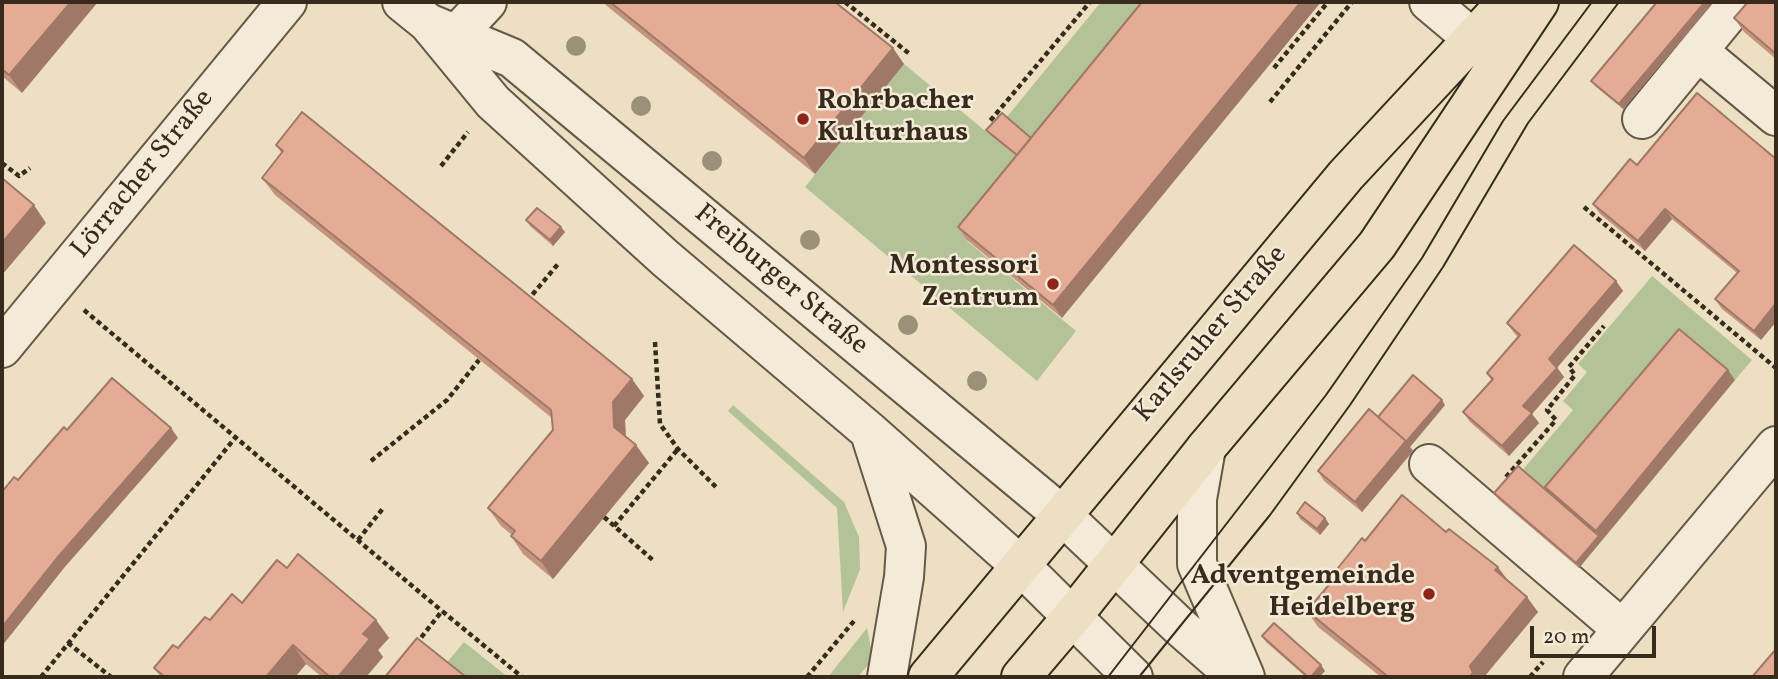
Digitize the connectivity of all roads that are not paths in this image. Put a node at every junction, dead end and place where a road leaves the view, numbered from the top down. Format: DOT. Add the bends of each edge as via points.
graph roads {
  1 [pos="287,2"];
  2 [pos="487,2"];
  3 [pos="1429,2"];
  4 [pos="1507,2"];
  5 [pos="1539,2"];
  6 [pos="1738,2"];
  7 [pos="429,20"];
  8 [pos="1473,39"];
  9 [pos="1698,51"];
  10 [pos="1776,116"];
  11 [pos="1642,119"];
  12 [pos="2,348"];
  13 [pos="869,431"];
  14 [pos="1776,446"];
  15 [pos="1206,448"];
  16 [pos="1429,464"];
  17 [pos="1062,515"];
  18 [pos="1114,565"];
  19 [pos="1022,566"];
  20 [pos="1072,617"];
  21 [pos="1622,629"];
  22 [pos="887,677"];
  23 [pos="928,677"];
  24 [pos="1021,677"];
  25 [pos="1133,677"];
  26 [pos="1237,677"];
  27 [pos="1245,677"];
  28 [pos="1583,677"];
  1 -- 12 [label="street, Lörracher Straße"];
  2 -- 7 [label="street"];
  3 -- 8 [label="street"];
  4 -- 8 [label="main road, Karlsruher Straße"];
  5 -- 15 [label="main road" via="1377,245"];
  6 -- 9 [label="street"];
  7 -- 13 [label="street, Freiburger Straße" via="493,102 665,258"];
  7 -- 17 [label="street, Freiburger Straße" via="512,58"];
  8 -- 17 [label="main road, Karlsruher Straße" via="1346,175"];
  9 -- 10 [label="street"];
  9 -- 11 [label="street"];
  13 -- 19 [label="street, Freiburger Straße"];
  13 -- 22 [label="street" via="906,546"];
  14 -- 21 [label="street"];
  15 -- 18 [label="main road"];
  15 -- 27 [label="street" via="1197,499 1197,564"];
  16 -- 21 [label="street"];
  17 -- 18 [label="street, Freiburger Straße"];
  17 -- 19 [label="main road, Karlsruher Straße"];
  18 -- 20 [label="main road"];
  18 -- 26 [label="street, Freiburger Straße"];
  19 -- 20 [label="street, Freiburger Straße"];
  19 -- 23 [label="main road, Karlsruher Straße"];
  20 -- 24 [label="main road"];
  20 -- 25 [label="street, Freiburger Straße"];
  21 -- 28 [label="street"];
}
